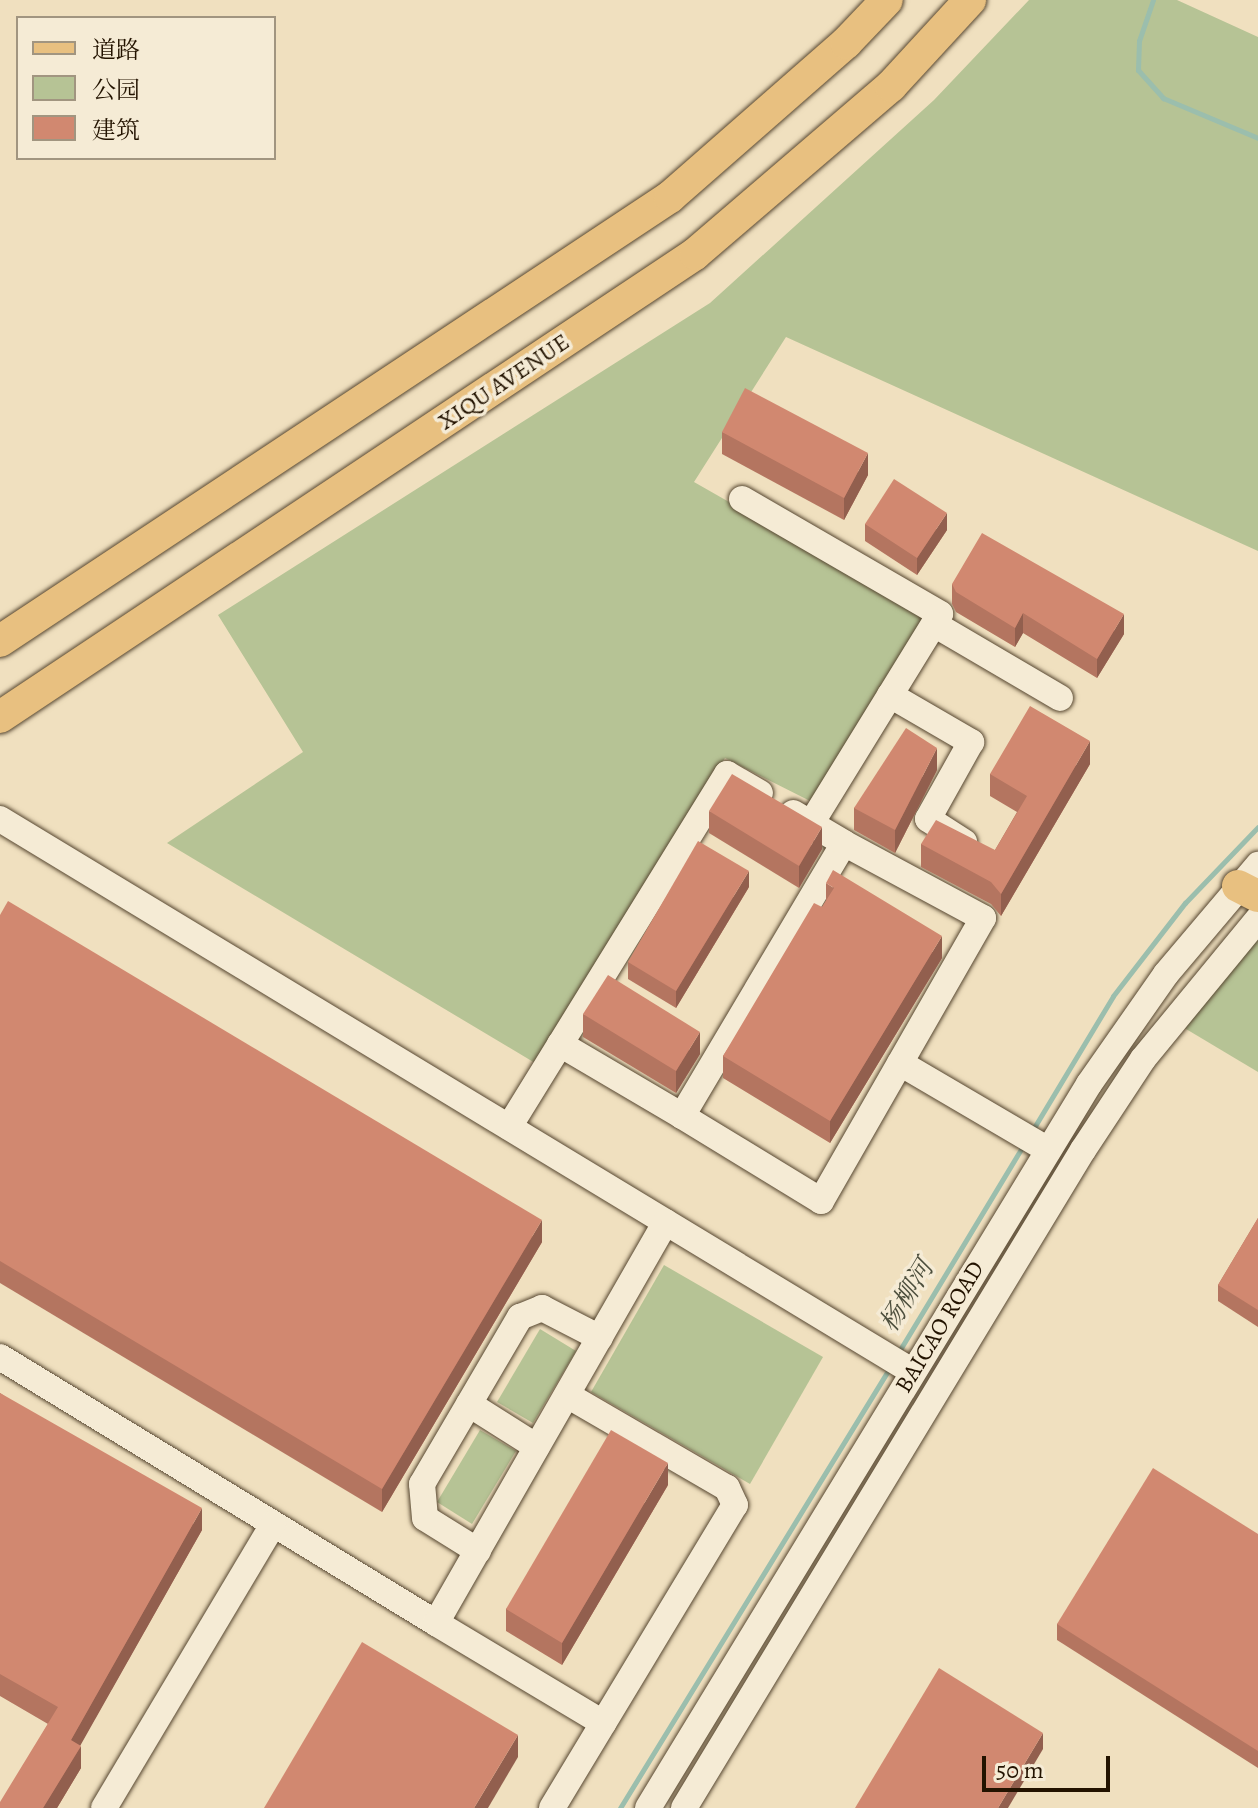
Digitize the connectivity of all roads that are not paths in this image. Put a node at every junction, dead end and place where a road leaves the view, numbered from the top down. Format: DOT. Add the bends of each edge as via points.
graph roads {
  1 [pos="887,0"];
  2 [pos="970,0"];
  3 [pos="742,499"];
  4 [pos="934,624"];
  5 [pos="0,641"];
  6 [pos="890,695"];
  7 [pos="1060,698"];
  8 [pos="0,717"];
  9 [pos="811,824"];
  10 [pos="3,829"];
  11 [pos="844,843"];
  12 [pos="978,850"];
  13 [pos="1251,882"];
  14 [pos="1258,919"];
  15 [pos="560,1044"];
  16 [pos="900,1063"];
  17 [pos="682,1116"];
  18 [pos="509,1127"];
  19 [pos="1034,1142"];
  20 [pos="666,1222"];
  21 [pos="600,1338"];
  22 [pos="0,1357"];
  23 [pos="900,1364"];
  24 [pos="567,1395"];
  25 [pos="469,1404"];
  26 [pos="537,1447"];
  27 [pos="273,1524"];
  28 [pos="478,1551"];
  29 [pos="436,1623"];
  30 [pos="603,1723"];
  31 [pos="104,1808"];
  32 [pos="552,1808"];
  33 [pos="648,1808"];
  34 [pos="684,1808"];
  1 -- 5 [label="main road" via="846,43 670,197"];
  2 -- 8 [label="main road, XIQU AVENUE" via="891,86 695,254"];
  3 -- 4 [label="street" via="940,614"];
  4 -- 6 [label="street"];
  4 -- 7 [label="street"];
  6 -- 9 [label="street"];
  6 -- 12 [label="street" via="971,742 928,819"];
  9 -- 11 [label="street"];
  9 -- 15 [label="street" via="727,774"];
  10 -- 18 [label="street"];
  11 -- 16 [label="street" via="983,918"];
  11 -- 17 [label="street"];
  13 -- 19 [label="street, BAICAO ROAD" via="1166,974"];
  14 -- 34 [label="street, BAICAO ROAD" via="1143,1059 1083,1150"];
  15 -- 17 [label="street"];
  15 -- 18 [label="street"];
  16 -- 17 [label="street" via="821,1201"];
  16 -- 19 [label="street"];
  18 -- 20 [label="street"];
  19 -- 23 [label="street, BAICAO ROAD"];
  20 -- 21 [label="street"];
  20 -- 23 [label="street"];
  21 -- 24 [label="street"];
  21 -- 25 [label="street" via="542,1308 520,1317"];
  22 -- 27 [label="street"];
  23 -- 33 [label="street, BAICAO ROAD"];
  24 -- 26 [label="street"];
  24 -- 30 [label="street" via="727,1488 735,1505"];
  25 -- 26 [label="street"];
  25 -- 28 [label="street" via="422,1484 425,1518"];
  26 -- 28 [label="street"];
  27 -- 29 [label="street"];
  27 -- 31 [label="street"];
  28 -- 29 [label="street"];
  29 -- 30 [label="street"];
  30 -- 32 [label="street"];
}
